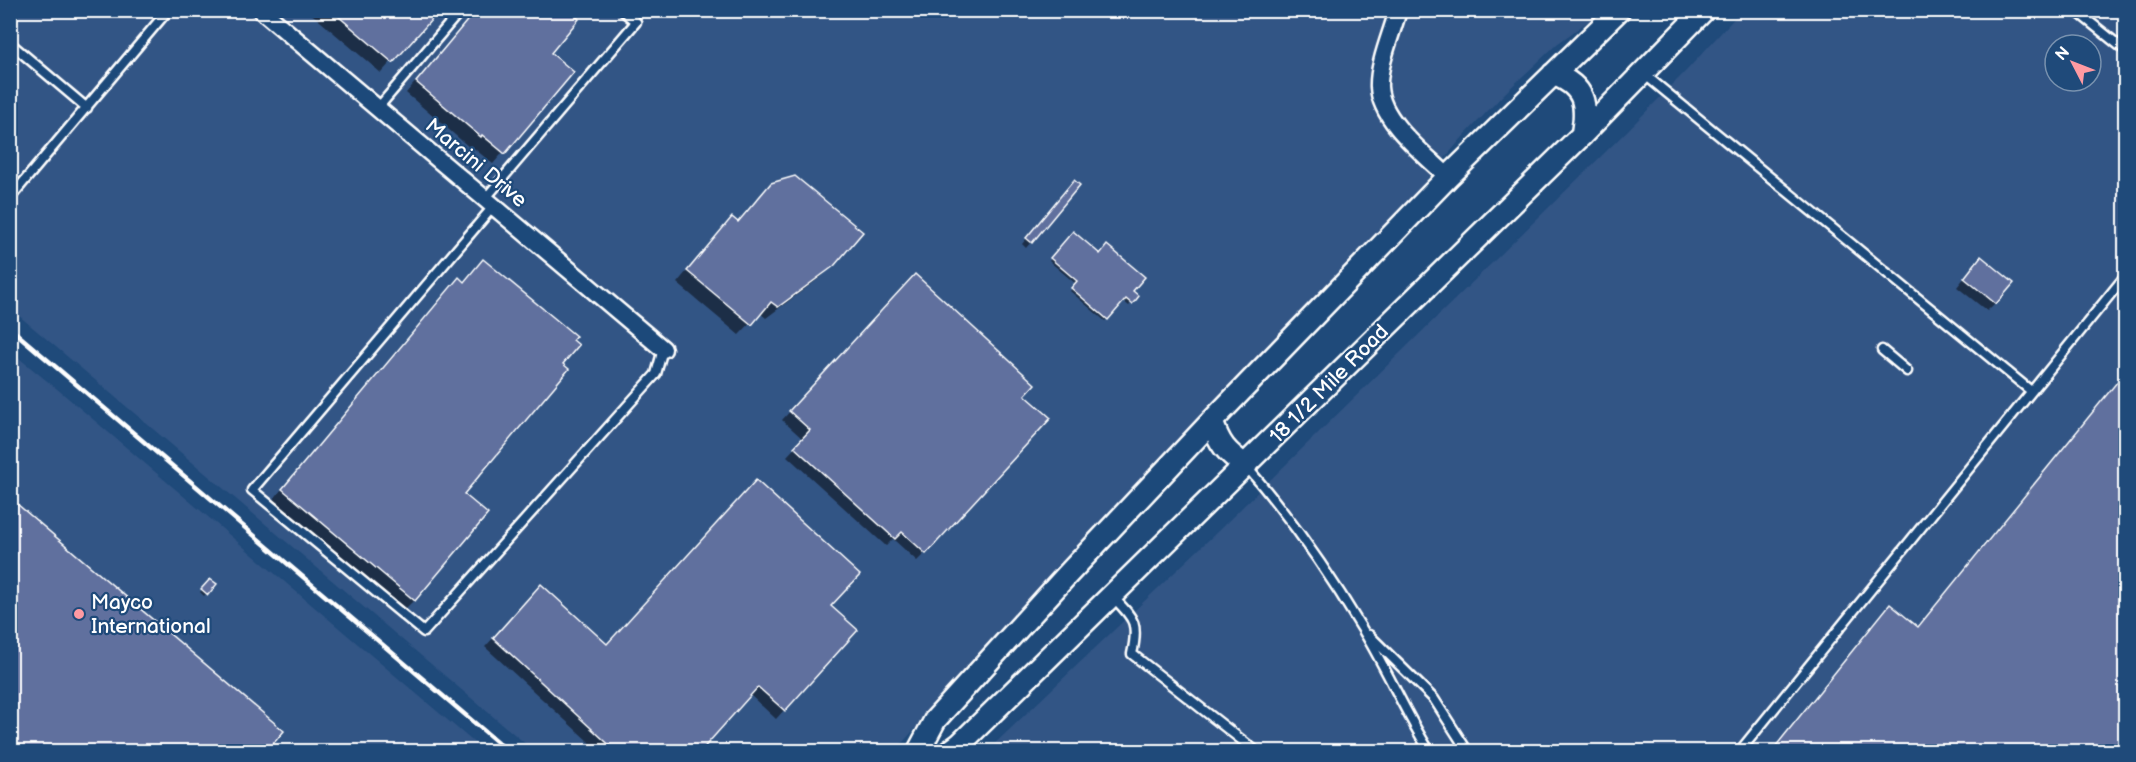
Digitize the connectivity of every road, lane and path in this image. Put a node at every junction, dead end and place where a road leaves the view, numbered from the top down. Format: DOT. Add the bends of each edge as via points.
graph roads {
  1 [pos="159,10"];
  2 [pos="261,10"];
  3 [pos="461,10"];
  4 [pos="622,10"];
  5 [pos="1398,10"];
  6 [pos="1619,10"];
  7 [pos="1704,10"];
  8 [pos="2075,10"];
  9 [pos="10,43"];
  10 [pos="2126,51"];
  11 [pos="1553,74"];
  12 [pos="1643,74"];
  13 [pos="87,108"];
  14 [pos="377,110"];
  15 [pos="1582,135"];
  16 [pos="1448,177"];
  17 [pos="10,198"];
  18 [pos="488,204"];
  19 [pos="2126,274"];
  20 [pos="663,349"];
  21 [pos="1882,350"];
  22 [pos="1907,371"];
  23 [pos="2031,391"];
  24 [pos="1212,421"];
  25 [pos="1246,466"];
  26 [pos="1112,596"];
  27 [pos="1362,628"];
  28 [pos="918,752"];
  29 [pos="949,752"];
  30 [pos="1257,752"];
  31 [pos="1430,752"];
  32 [pos="1468,752"];
  33 [pos="1739,752"];
  1 -- 13 [label="lane" via="164,15"];
  2 -- 14 [label="street, Marcini Drive"];
  3 -- 14 [label="lane"];
  4 -- 18 [label="lane" via="636,22"];
  5 -- 16 [label="street" via="1379,86 1382,104 1402,133"];
  6 -- 11 [label="street"];
  7 -- 12 [label="street, 18 1/2 Mile Road"];
  8 -- 10 [label="lane"];
  9 -- 13 [label="lane"];
  11 -- 15 [label="street" via="1565,78 1581,94 1585,112"];
  11 -- 16 [label="street"];
  12 -- 15 [label="street, 18 1/2 Mile Road"];
  12 -- 23 [label="lane"];
  13 -- 17 [label="lane"];
  14 -- 18 [label="street, Marcini Drive"];
  15 -- 25 [label="street, 18 1/2 Mile Road"];
  16 -- 24 [label="street"];
  18 -- 20 [label="street, Marcini Drive"];
  18 -- 20 [label="lane" via="252,490 424,632 656,374"];
  19 -- 23 [label="lane"];
  21 -- 22 [label="lane"];
  23 -- 33 [label="lane"];
  24 -- 25 [label="street" via="1221,445"];
  24 -- 28 [label="street" via="935,720"];
  25 -- 26 [label="street, 18 1/2 Mile Road"];
  25 -- 27 [label="lane" via="1299,531"];
  26 -- 29 [label="street, 18 1/2 Mile Road"];
  26 -- 30 [label="lane" via="1133,617 1136,638 1132,654"];
  27 -- 31 [label="lane"];
  27 -- 32 [label="lane" via="1434,699"];
}
